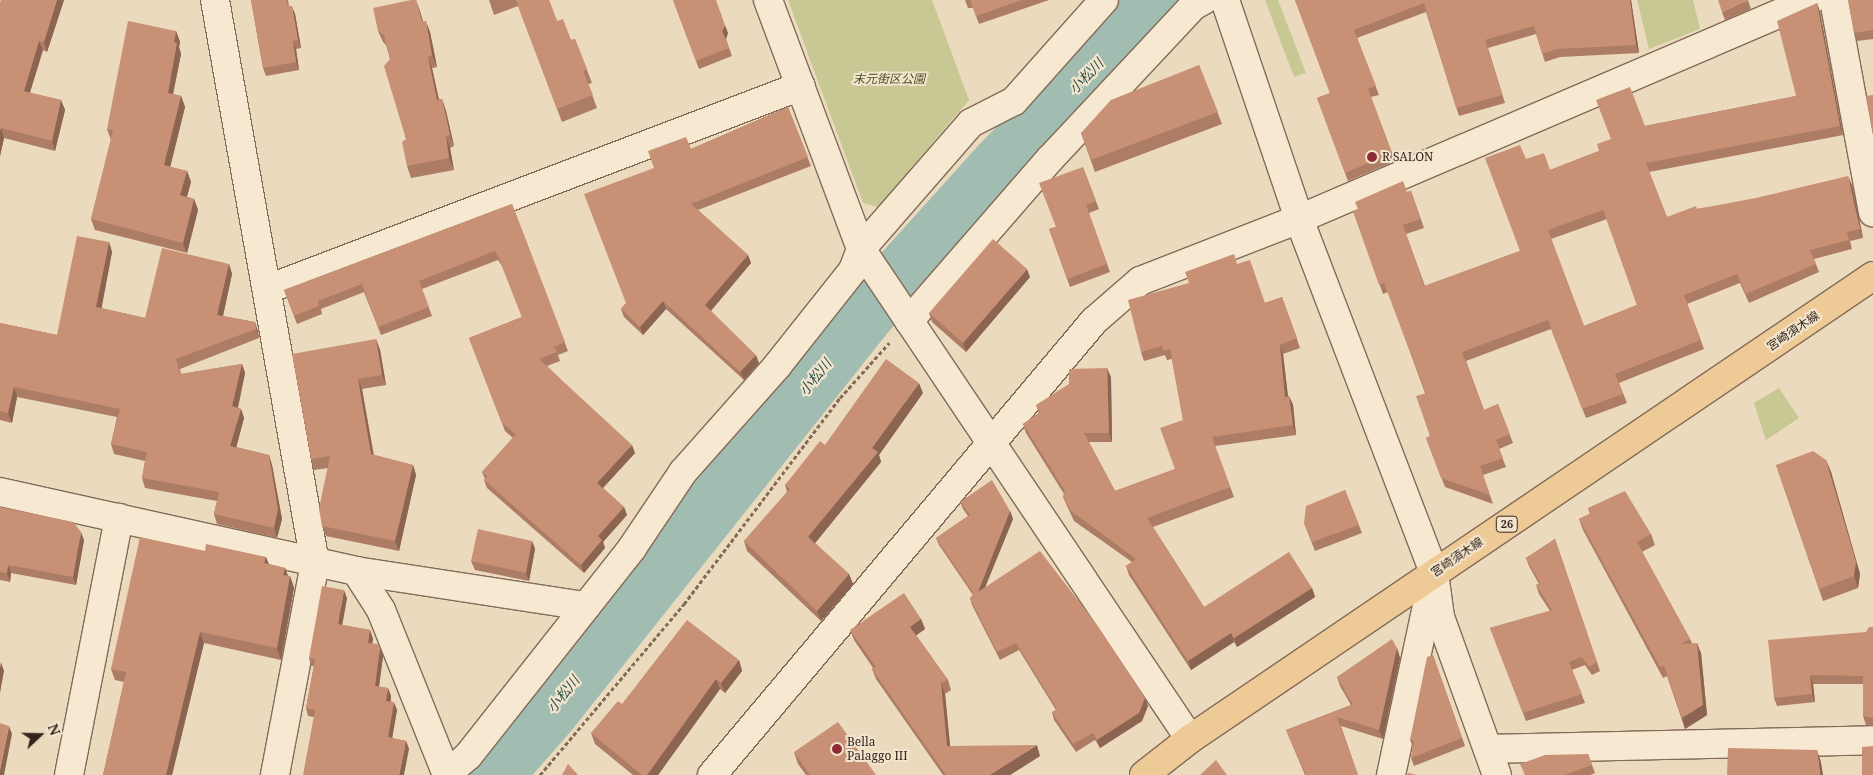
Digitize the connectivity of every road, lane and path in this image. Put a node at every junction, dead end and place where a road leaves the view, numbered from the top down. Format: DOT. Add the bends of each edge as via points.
graph roads {
  1 [pos="214,0"];
  2 [pos="768,0"];
  3 [pos="1104,0"];
  4 [pos="1204,0"];
  5 [pos="1225,0"];
  6 [pos="1811,0"];
  7 [pos="1834,0"];
  8 [pos="801,86"];
  9 [pos="1873,212"];
  10 [pos="1299,218"];
  11 [pos="861,249"];
  12 [pos="1873,276"];
  13 [pos="268,289"];
  14 [pos="909,320"];
  15 [pos="990,444"];
  16 [pos="0,492"];
  17 [pos="119,518"];
  18 [pos="315,563"];
  19 [pos="356,571"];
  20 [pos="1434,573"];
  21 [pos="586,606"];
  22 [pos="1190,739"];
  23 [pos="1873,740"];
  24 [pos="1488,749"];
  25 [pos="69,775"];
  26 [pos="275,775"];
  27 [pos="446,775"];
  28 [pos="540,775"];
  29 [pos="712,775"];
  30 [pos="1144,775"];
  31 [pos="1391,775"];
  32 [pos="1497,775"];
  1 -- 13 [label="street"];
  2 -- 8 [label="street"];
  3 -- 11 [label="street" via="1014,101 971,123"];
  4 -- 14 [label="street" via="1193,6 1050,159"];
  5 -- 10 [label="street"];
  6 -- 10 [label="street"];
  7 -- 9 [label="street"];
  8 -- 11 [label="street"];
  8 -- 13 [label="street"];
  10 -- 15 [label="street" via="1140,281 1094,321"];
  10 -- 20 [label="street"];
  11 -- 14 [label="street"];
  11 -- 21 [label="street" via="853,270 778,366 683,472 632,548"];
  12 -- 20 [label="main road, 宮崎須木線 / 26"];
  13 -- 18 [label="street"];
  14 -- 15 [label="street"];
  14 -- 28 [label="path" via="840,398 684,604"];
  15 -- 22 [label="street"];
  15 -- 29 [label="street"];
  16 -- 17 [label="street"];
  17 -- 18 [label="street"];
  17 -- 25 [label="street"];
  18 -- 19 [label="street"];
  18 -- 26 [label="street"];
  19 -- 21 [label="street"];
  19 -- 27 [label="street" via="381,610"];
  20 -- 22 [label="main road, 宮崎須木線 / 26"];
  20 -- 24 [label="street" via="1440,617"];
  20 -- 31 [label="street"];
  21 -- 27 [label="street" via="468,756"];
  22 -- 30 [label="main road, 宮崎須木線 / 26"];
  23 -- 24 [label="street"];
  24 -- 32 [label="street"];
}
